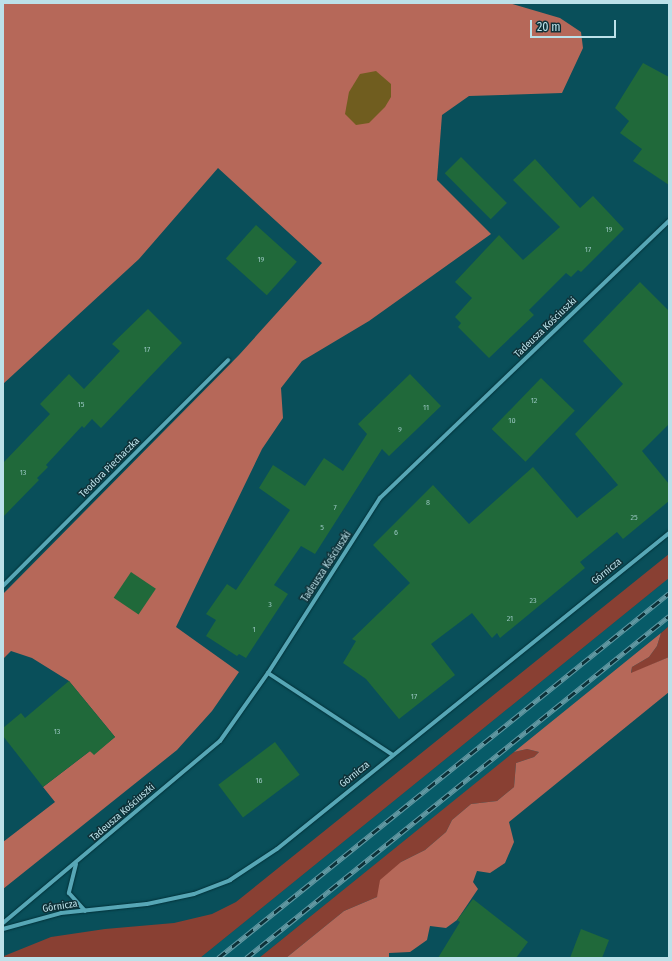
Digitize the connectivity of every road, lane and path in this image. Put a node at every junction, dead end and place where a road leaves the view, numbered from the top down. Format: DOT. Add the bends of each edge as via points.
graph roads {
  1 [pos="669,221"];
  2 [pos="228,360"];
  3 [pos="669,533"];
  4 [pos="3,586"];
  5 [pos="268,673"];
  6 [pos="393,755"];
  7 [pos="76,864"];
  8 [pos="85,911"];
  9 [pos="3,923"];
  10 [pos="3,929"];
  1 -- 5 [label="street, Tadeusza Kościuszki" via="380,498"];
  2 -- 4 [label="street, Teodora Piechaczka"];
  3 -- 6 [label="street, Górnicza"];
  5 -- 6 [label="street"];
  5 -- 7 [label="street, Tadeusza Kościuszki" via="220,741"];
  6 -- 8 [label="street, Górnicza" via="277,849 230,880 194,894 147,904"];
  7 -- 8 [label="street" via="69,893"];
  7 -- 9 [label="street, Tadeusza Kościuszki"];
  8 -- 10 [label="street, Górnicza" via="61,913"];
}
